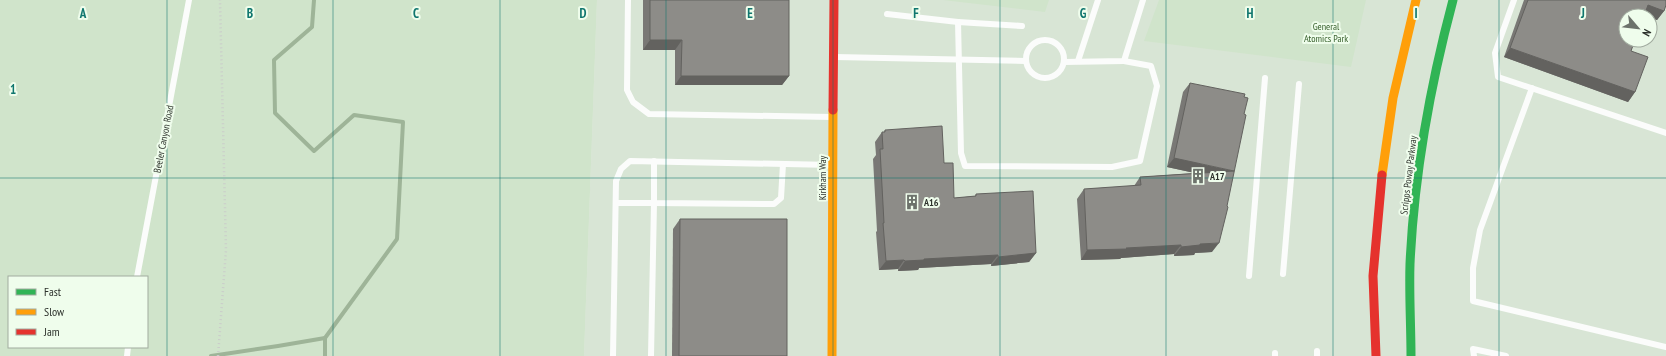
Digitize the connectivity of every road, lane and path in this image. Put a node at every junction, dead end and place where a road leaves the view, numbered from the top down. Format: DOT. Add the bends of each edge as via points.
graph roads {
  1 [pos="188,0"];
  2 [pos="220,0"];
  3 [pos="628,0"];
  4 [pos="834,0"];
  5 [pos="1098,0"];
  6 [pos="1143,0"];
  7 [pos="1416,0"];
  8 [pos="1453,0"];
  9 [pos="1514,0"];
  10 [pos="887,14"];
  11 [pos="958,22"];
  12 [pos="1022,26"];
  13 [pos="834,57"];
  14 [pos="958,60"];
  15 [pos="1078,61"];
  16 [pos="1124,61"];
  17 [pos="1026,62"];
  18 [pos="1064,62"];
  19 [pos="1265,78"];
  20 [pos="1299,84"];
  21 [pos="1532,88"];
  22 [pos="833,118"];
  23 [pos="1666,133"];
  24 [pos="654,161"];
  25 [pos="783,164"];
  26 [pos="833,165"];
  27 [pos="616,203"];
  28 [pos="654,203"];
  29 [pos="1283,274"];
  30 [pos="137,276"];
  31 [pos="1249,276"];
  32 [pos="1666,347"];
  33 [pos="218,356"];
  34 [pos="613,356"];
  35 [pos="651,356"];
  36 [pos="832,356"];
  37 [pos="1376,356"];
  38 [pos="1411,356"];
  39 [pos="1474,356"];
  40 [pos="1506,356"];
  1 -- 30 [label="lane, Beeler Canyon Road"];
  2 -- 33 [label="path" via="226,250"];
  3 -- 22 [label="lane" via="627,90 633,102 649,114"];
  4 -- 13 [label="main road, Kirkham Way"];
  5 -- 15 [label="lane"];
  6 -- 16 [label="lane"];
  7 -- 37 [label="main road" via="1393,103 1381,182 1374,266"];
  8 -- 38 [label="main road, Scripps Poway Parkway" via="1428,112 1416,190 1410,265"];
  9 -- 21 [label="lane" via="1495,53 1498,77"];
  10 -- 11 [label="lane"];
  11 -- 12 [label="lane"];
  11 -- 14 [label="lane"];
  13 -- 14 [label="lane"];
  13 -- 22 [label="main road, Kirkham Way"];
  14 -- 16 [label="lane" via="961,153 965,166 1105,167 1140,161 1157,86 1151,66"];
  14 -- 17 [label="lane"];
  15 -- 16 [label="lane"];
  15 -- 18 [label="lane"];
  17 -- 18 [label="lane" via="1031,72 1042,78 1059,73"];
  17 -- 18 [label="lane" via="1029,50 1043,40 1059,46"];
  19 -- 31 [label="lane"];
  20 -- 29 [label="lane"];
  21 -- 23 [label="lane"];
  21 -- 32 [label="lane" via="1480,230 1473,268 1473,301"];
  22 -- 26 [label="main road, Kirkham Way"];
  24 -- 25 [label="lane"];
  24 -- 27 [label="lane" via="630,161 621,169 616,180"];
  24 -- 28 [label="lane"];
  25 -- 26 [label="lane"];
  25 -- 28 [label="lane" via="781,198 774,204"];
  26 -- 36 [label="main road, Kirkham Way"];
  27 -- 28 [label="lane"];
  27 -- 34 [label="lane"];
  28 -- 35 [label="lane"];
  39 -- 40 [label="lane" via="1473,349"];
}
